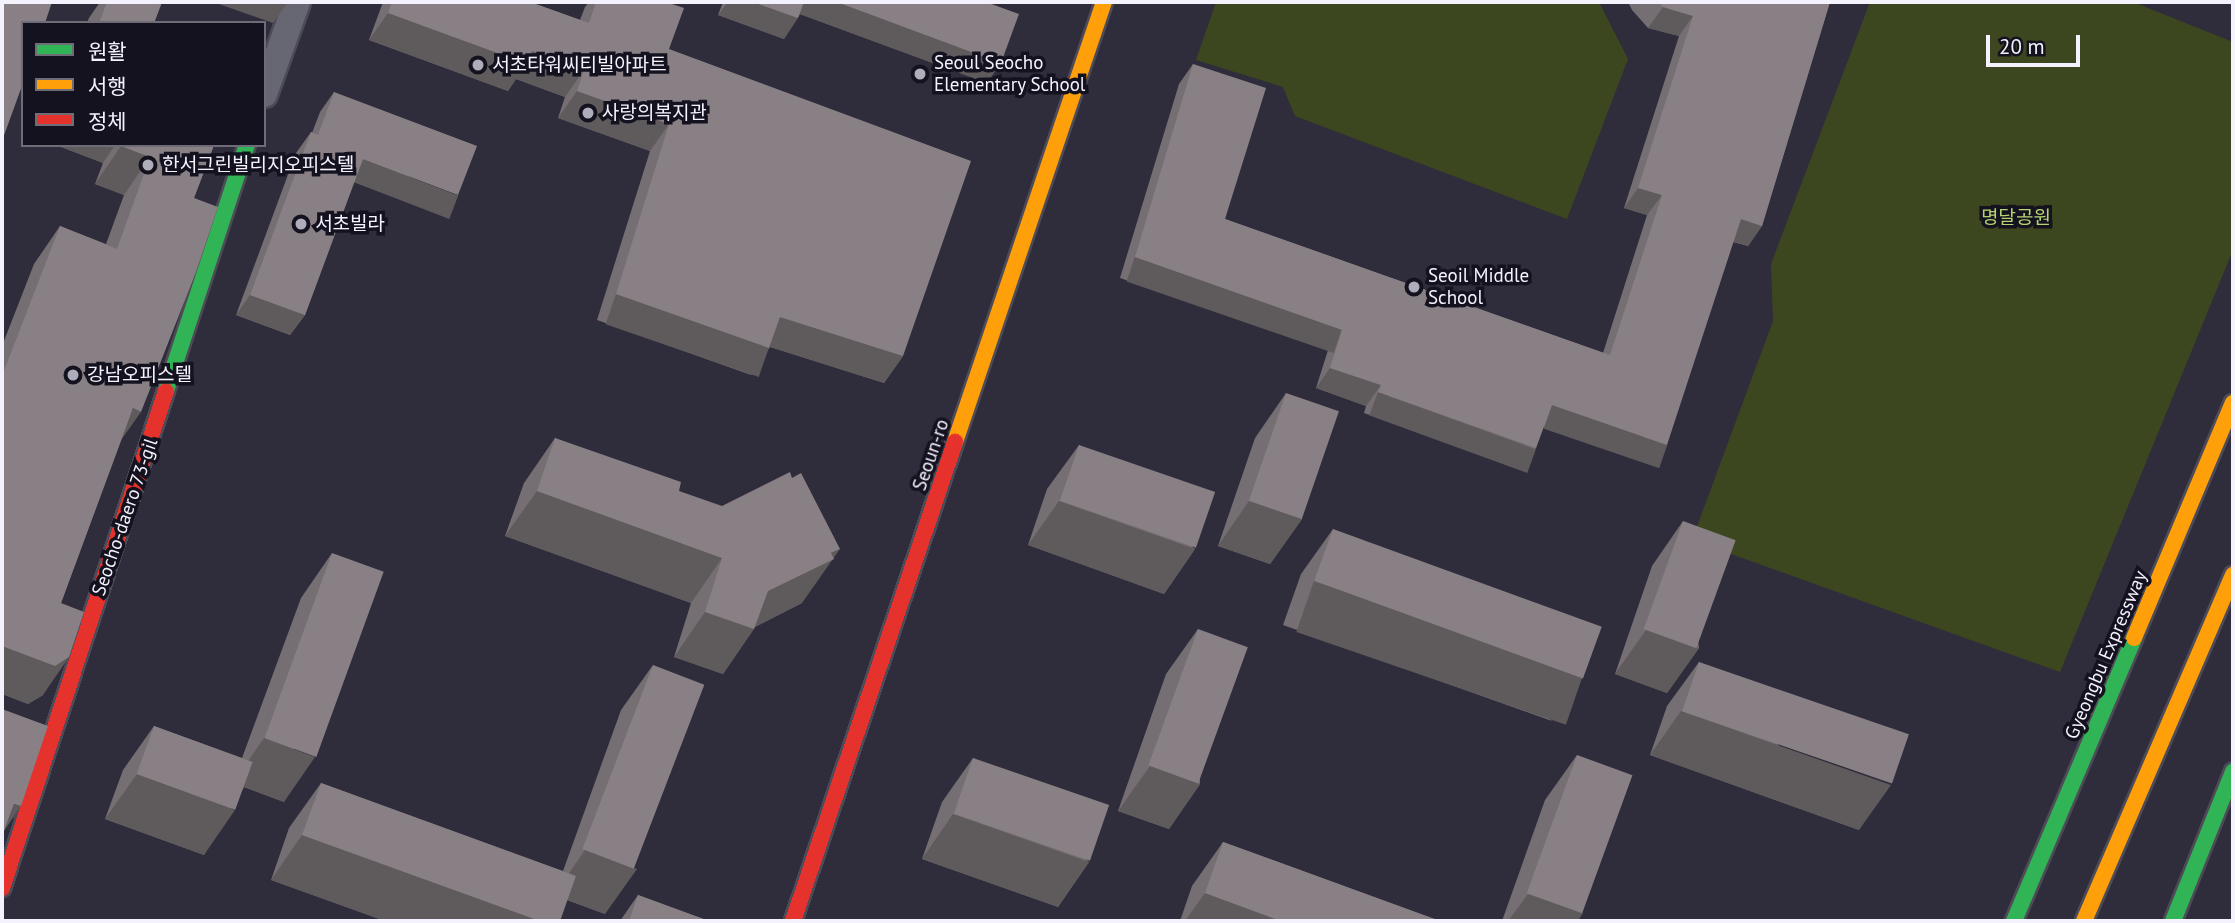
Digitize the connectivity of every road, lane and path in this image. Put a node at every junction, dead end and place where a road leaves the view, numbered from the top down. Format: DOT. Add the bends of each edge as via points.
graph roads {
  1 [pos="297,2"];
  2 [pos="1104,2"];
  3 [pos="266,88"];
  4 [pos="246,147"];
  5 [pos="2233,403"];
  6 [pos="2233,575"];
  7 [pos="2233,772"];
  8 [pos="2,888"];
  9 [pos="793,921"];
  10 [pos="2014,921"];
  11 [pos="2084,921"];
  12 [pos="2173,921"];
  1 -- 3 [label="street"];
  2 -- 9 [label="main road, Seoun-ro"];
  4 -- 8 [label="main road, Seocho-daero 73-gil"];
  5 -- 10 [label="main road, Gyeongbu Expressway"];
  6 -- 11 [label="main road"];
  7 -- 12 [label="main road"];
}
